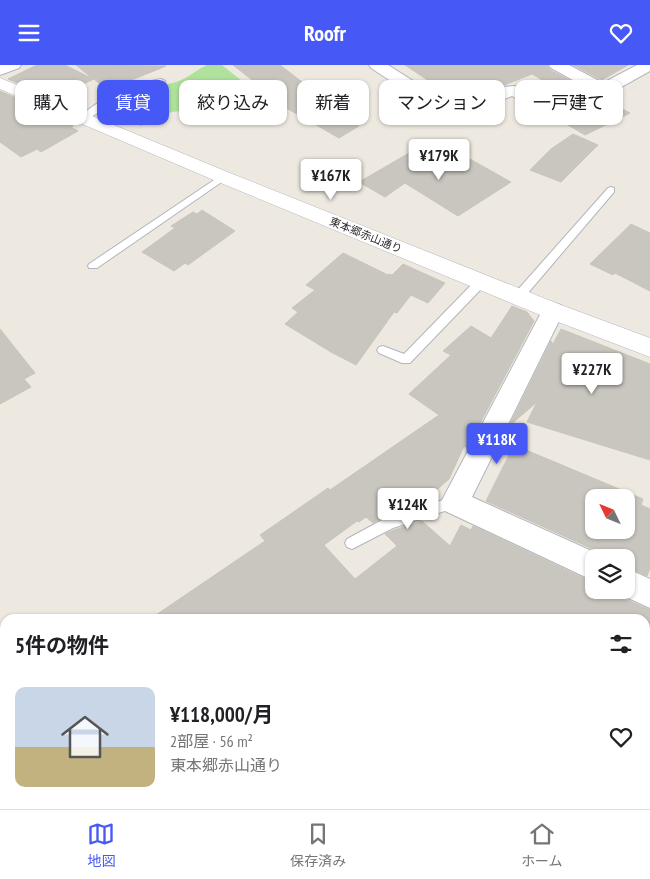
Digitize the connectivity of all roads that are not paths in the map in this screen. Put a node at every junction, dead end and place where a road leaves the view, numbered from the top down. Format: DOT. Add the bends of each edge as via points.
graph roads {
  1 [pos="13,65"];
  2 [pos="377,65"];
  3 [pos="557,65"];
  4 [pos="649,65"];
  5 [pos="584,80"];
  6 [pos="621,80"];
  7 [pos="2,82"];
  8 [pos="15,88"];
  9 [pos="515,91"];
  10 [pos="87,120"];
  11 [pos="223,177"];
  12 [pos="611,190"];
  13 [pos="93,266"];
  14 [pos="481,282"];
  15 [pos="518,297"];
  16 [pos="553,311"];
  17 [pos="650,348"];
  18 [pos="383,350"];
  19 [pos="454,502"];
  20 [pos="352,543"];
  21 [pos="585,563"];
  22 [pos="635,586"];
  23 [pos="650,594"];
  1 -- 7 [label="street"];
  2 -- 9 [label="street" via="453,114"];
  3 -- 5 [label="street"];
  4 -- 6 [label="street"];
  7 -- 8 [label="street, 東本郷赤山通り"];
  10 -- 11 [label="street, 東本郷赤山通り"];
  11 -- 13 [label="lane"];
  11 -- 14 [label="street, 東本郷赤山通り"];
  12 -- 15 [label="lane"];
  14 -- 15 [label="street, 東本郷赤山通り"];
  14 -- 18 [label="lane" via="406,360"];
  15 -- 16 [label="street, 東本郷赤山通り"];
  16 -- 17 [label="street, 東本郷赤山通り"];
  16 -- 19 [label="street"];
  19 -- 20 [label="lane" via="389,523"];
  19 -- 21 [label="street"];
  22 -- 23 [label="street"];
}
